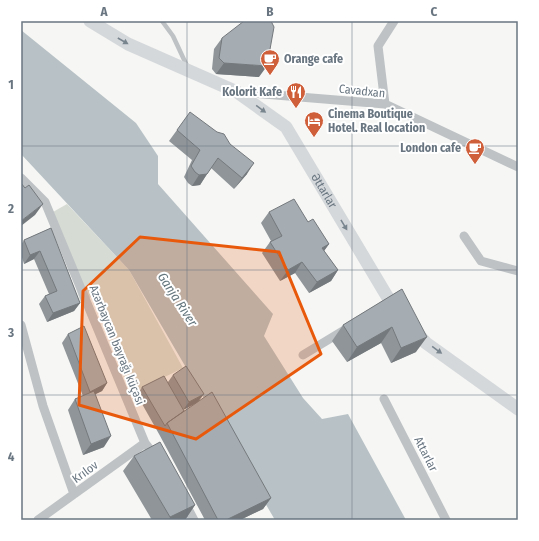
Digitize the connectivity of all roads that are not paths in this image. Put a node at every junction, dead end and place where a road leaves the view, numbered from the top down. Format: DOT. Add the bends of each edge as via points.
graph roads {
  1 [pos="90,21"];
  2 [pos="162,21"];
  3 [pos="394,21"];
  4 [pos="190,71"];
  5 [pos="237,92"];
  6 [pos="385,104"];
  7 [pos="517,165"];
  8 [pos="21,178"];
  9 [pos="464,236"];
  10 [pos="518,271"];
  11 [pos="356,322"];
  12 [pos="21,324"];
  13 [pos="304,355"];
  14 [pos="384,400"];
  15 [pos="518,409"];
  16 [pos="145,443"];
  17 [pos="163,465"];
  18 [pos="74,494"];
  19 [pos="181,495"];
  20 [pos="38,520"];
  21 [pos="194,520"];
  22 [pos="446,520"];
  1 -- 4 [label="street, Əttarlar, one-way" via="128,44"];
  2 -- 4 [label="lane" via="173,36"];
  3 -- 6 [label="street" via="378,46"];
  4 -- 5 [label="street, Əttarlar"];
  5 -- 6 [label="street, Cavadxan"];
  5 -- 15 [label="street, Əttarlar, one-way" via="286,127 386,304 426,343"];
  6 -- 7 [label="street, Cavadxan"];
  8 -- 16 [label="street, Azərbaycan bayrağı küçəsi" via="45,202"];
  9 -- 10 [label="street" via="481,261"];
  11 -- 13 [label="street"];
  12 -- 18 [label="street" via="43,406"];
  14 -- 22 [label="street, Attarlar"];
  16 -- 17 [label="street, Azərbaycan bayrağı küçəsi"];
  16 -- 18 [label="street, Krılov"];
  18 -- 20 [label="street, Krılov"];
  19 -- 21 [label="street"];
}
